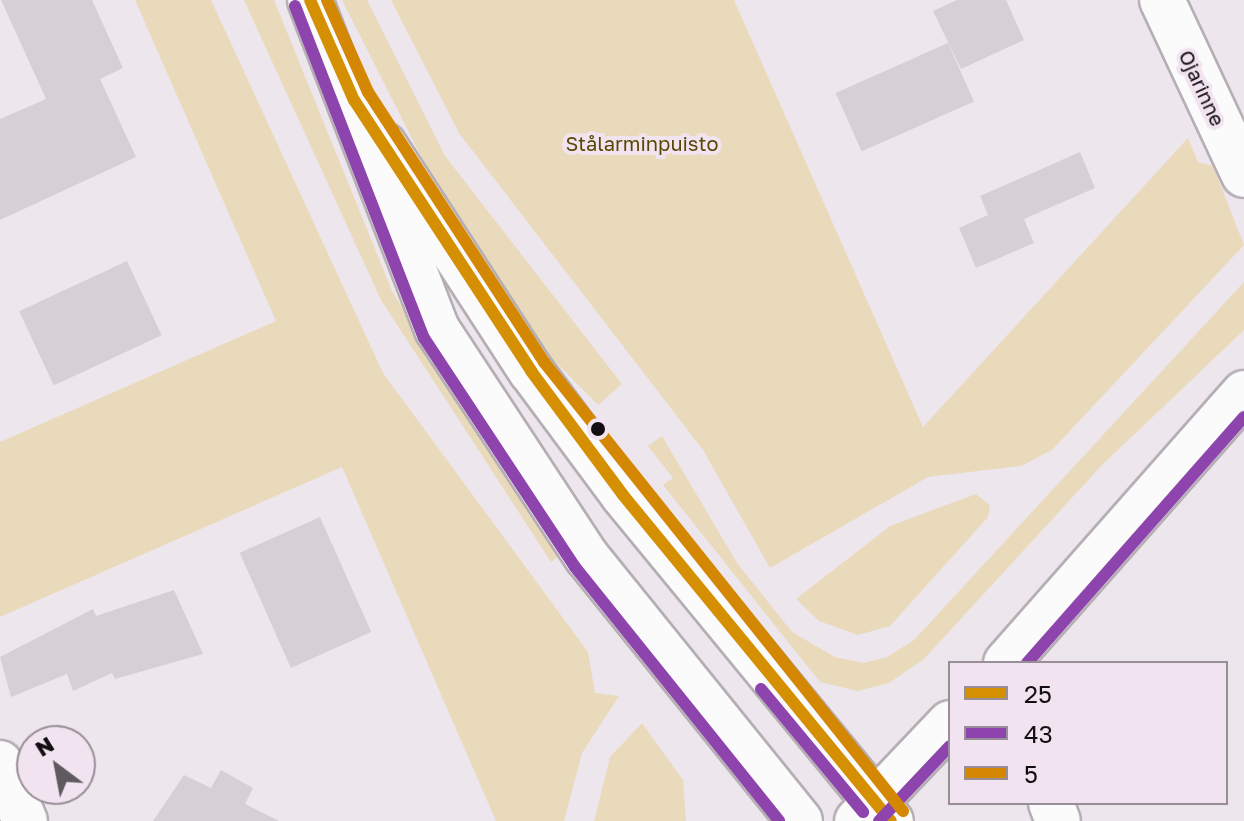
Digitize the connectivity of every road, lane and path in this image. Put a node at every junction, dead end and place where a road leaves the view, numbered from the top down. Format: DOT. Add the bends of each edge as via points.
graph roads {
  1 [pos="310,0"];
  2 [pos="1162,0"];
  3 [pos="354,100"];
  4 [pos="1244,175"];
  5 [pos="1244,393"];
  6 [pos="1008,661"];
  7 [pos="948,725"];
  8 [pos="0,763"];
  9 [pos="874,815"];
  10 [pos="25,821"];
  11 [pos="800,821"];
  1 -- 3 [label="main road"];
  2 -- 4 [label="main road, Ojarinne"];
  3 -- 9 [label="main road" via="531,371"];
  3 -- 11 [label="main road" via="412,280 499,433 587,557"];
  5 -- 6 [label="main road"];
  7 -- 9 [label="main road"];
  8 -- 10 [label="main road"];
}
